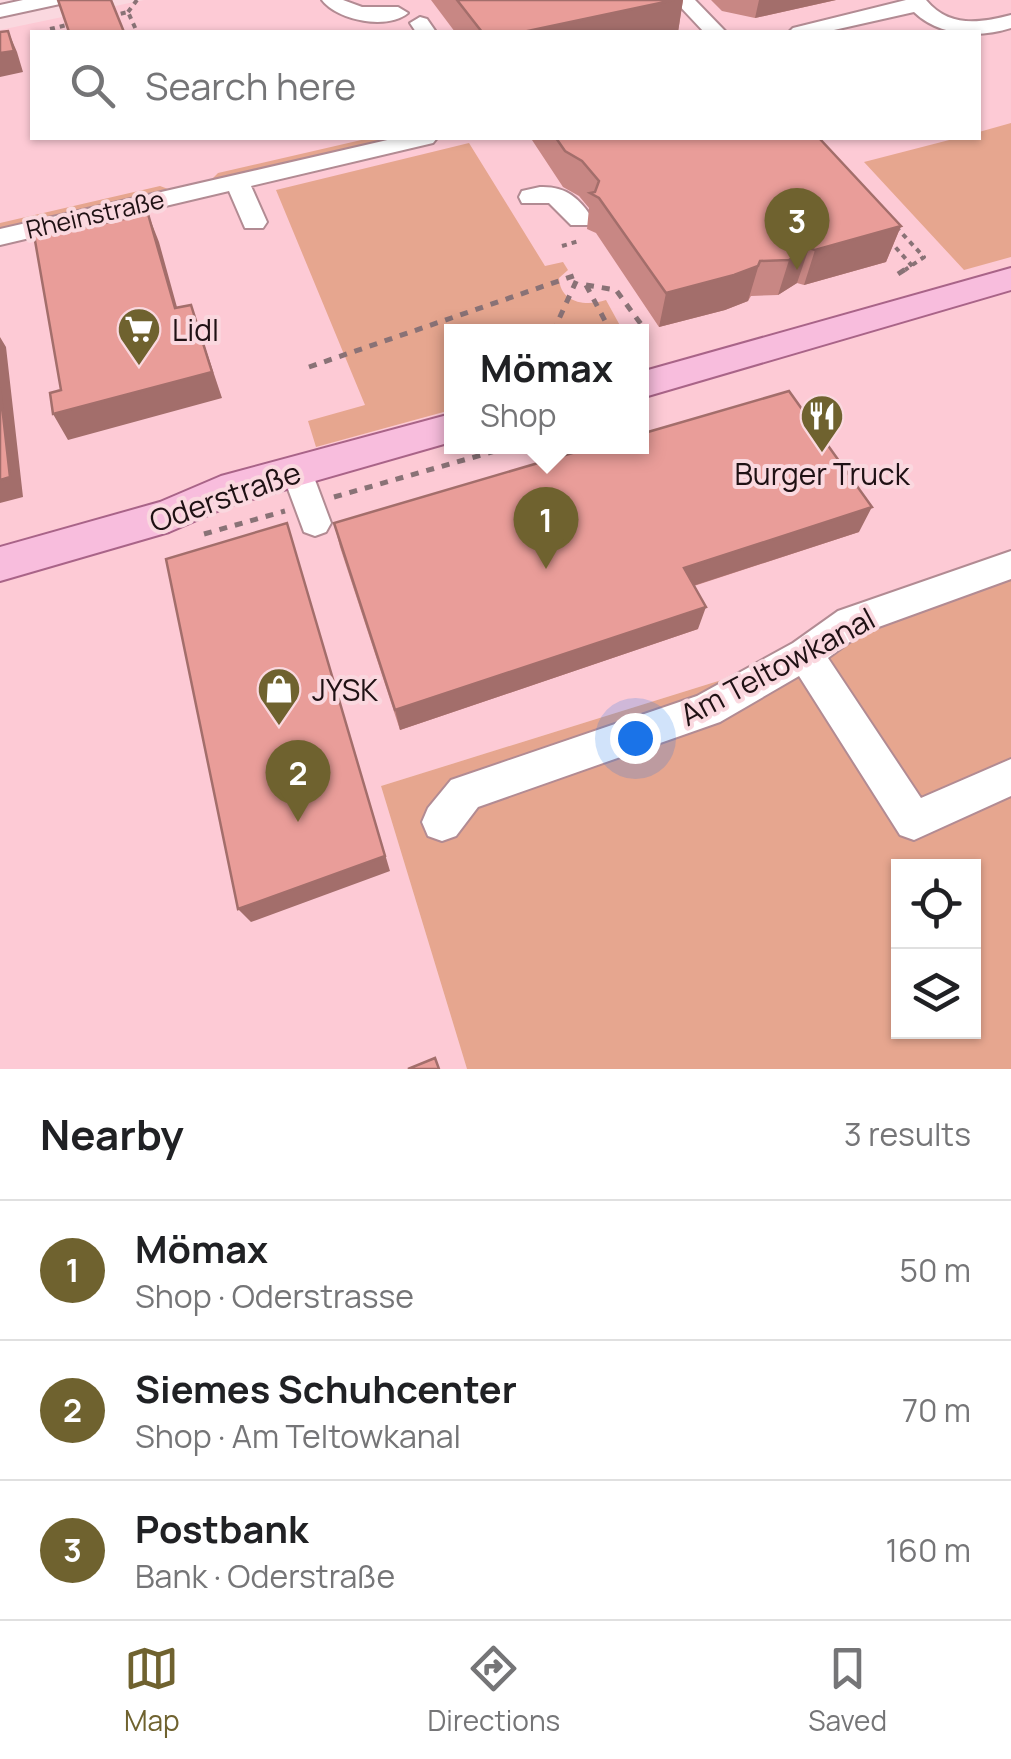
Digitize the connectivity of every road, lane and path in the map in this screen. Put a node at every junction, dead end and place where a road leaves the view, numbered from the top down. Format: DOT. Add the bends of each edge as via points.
graph roads {
  1 [pos="53,0"];
  2 [pos="137,0"];
  3 [pos="332,0"];
  4 [pos="684,0"];
  5 [pos="923,8"];
  6 [pos="0,11"];
  7 [pos="128,12"];
  8 [pos="398,13"];
  9 [pos="95,19"];
  10 [pos="63,26"];
  11 [pos="1007,28"];
  12 [pos="135,30"];
  13 [pos="713,30"];
  14 [pos="810,30"];
  15 [pos="879,30"];
  16 [pos="335,140"];
  17 [pos="415,140"];
  18 [pos="237,181"];
  19 [pos="187,183"];
  20 [pos="532,197"];
  21 [pos="0,216"];
  22 [pos="580,219"];
  23 [pos="888,219"];
  24 [pos="254,222"];
  25 [pos="0,236"];
  26 [pos="885,236"];
  27 [pos="912,267"];
  28 [pos="898,274"];
  29 [pos="1011,278"];
  30 [pos="557,324"];
  31 [pos="607,324"];
  32 [pos="641,324"];
  33 [pos="310,367"];
  34 [pos="649,383"];
  35 [pos="444,431"];
  36 [pos="444,449"];
  37 [pos="474,454"];
  38 [pos="304,489"];
  39 [pos="187,525"];
  40 [pos="0,564"];
  41 [pos="1011,565"];
  42 [pos="805,654"];
  43 [pos="1011,776"];
  44 [pos="442,822"];
  1 -- 6 [label="street"];
  1 -- 10 [label="street"];
  2 -- 7 [label="path"];
  3 -- 8 [label="street" via="350,13"];
  4 -- 13 [label="street"];
  5 -- 11 [label="street" via="974,28"];
  5 -- 14 [label="street"];
  5 -- 15 [label="street"];
  7 -- 9 [label="path"];
  7 -- 12 [label="path"];
  16 -- 19 [label="street, Rheinstraße"];
  17 -- 18 [label="street, Rheinstraße"];
  18 -- 19 [label="street, Rheinstraße"];
  18 -- 24 [label="street"];
  19 -- 21 [label="street, Rheinstraße"];
  19 -- 25 [label="street, Rheinstraße"];
  20 -- 22 [label="street" via="565,199"];
  23 -- 27 [label="path" via="924,257"];
  26 -- 27 [label="path"];
  27 -- 28 [label="path"];
  29 -- 34 [label="main road"];
  30 -- 33 [label="path" via="580,274"];
  31 -- 32 [label="path" via="586,285 616,290"];
  35 -- 38 [label="main road, Oderstraße"];
  36 -- 38 [label="main road, Oderstraße"];
  37 -- 38 [label="path"];
  38 -- 39 [label="path"];
  38 -- 39 [label="main road, Oderstraße"];
  39 -- 40 [label="main road, Oderstraße"];
  41 -- 42 [label="street, Am Teltowkanal" via="850,622"];
  42 -- 43 [label="street" via="914,821"];
  42 -- 44 [label="street, Am Teltowkanal" via="706,710 465,793"];
}
